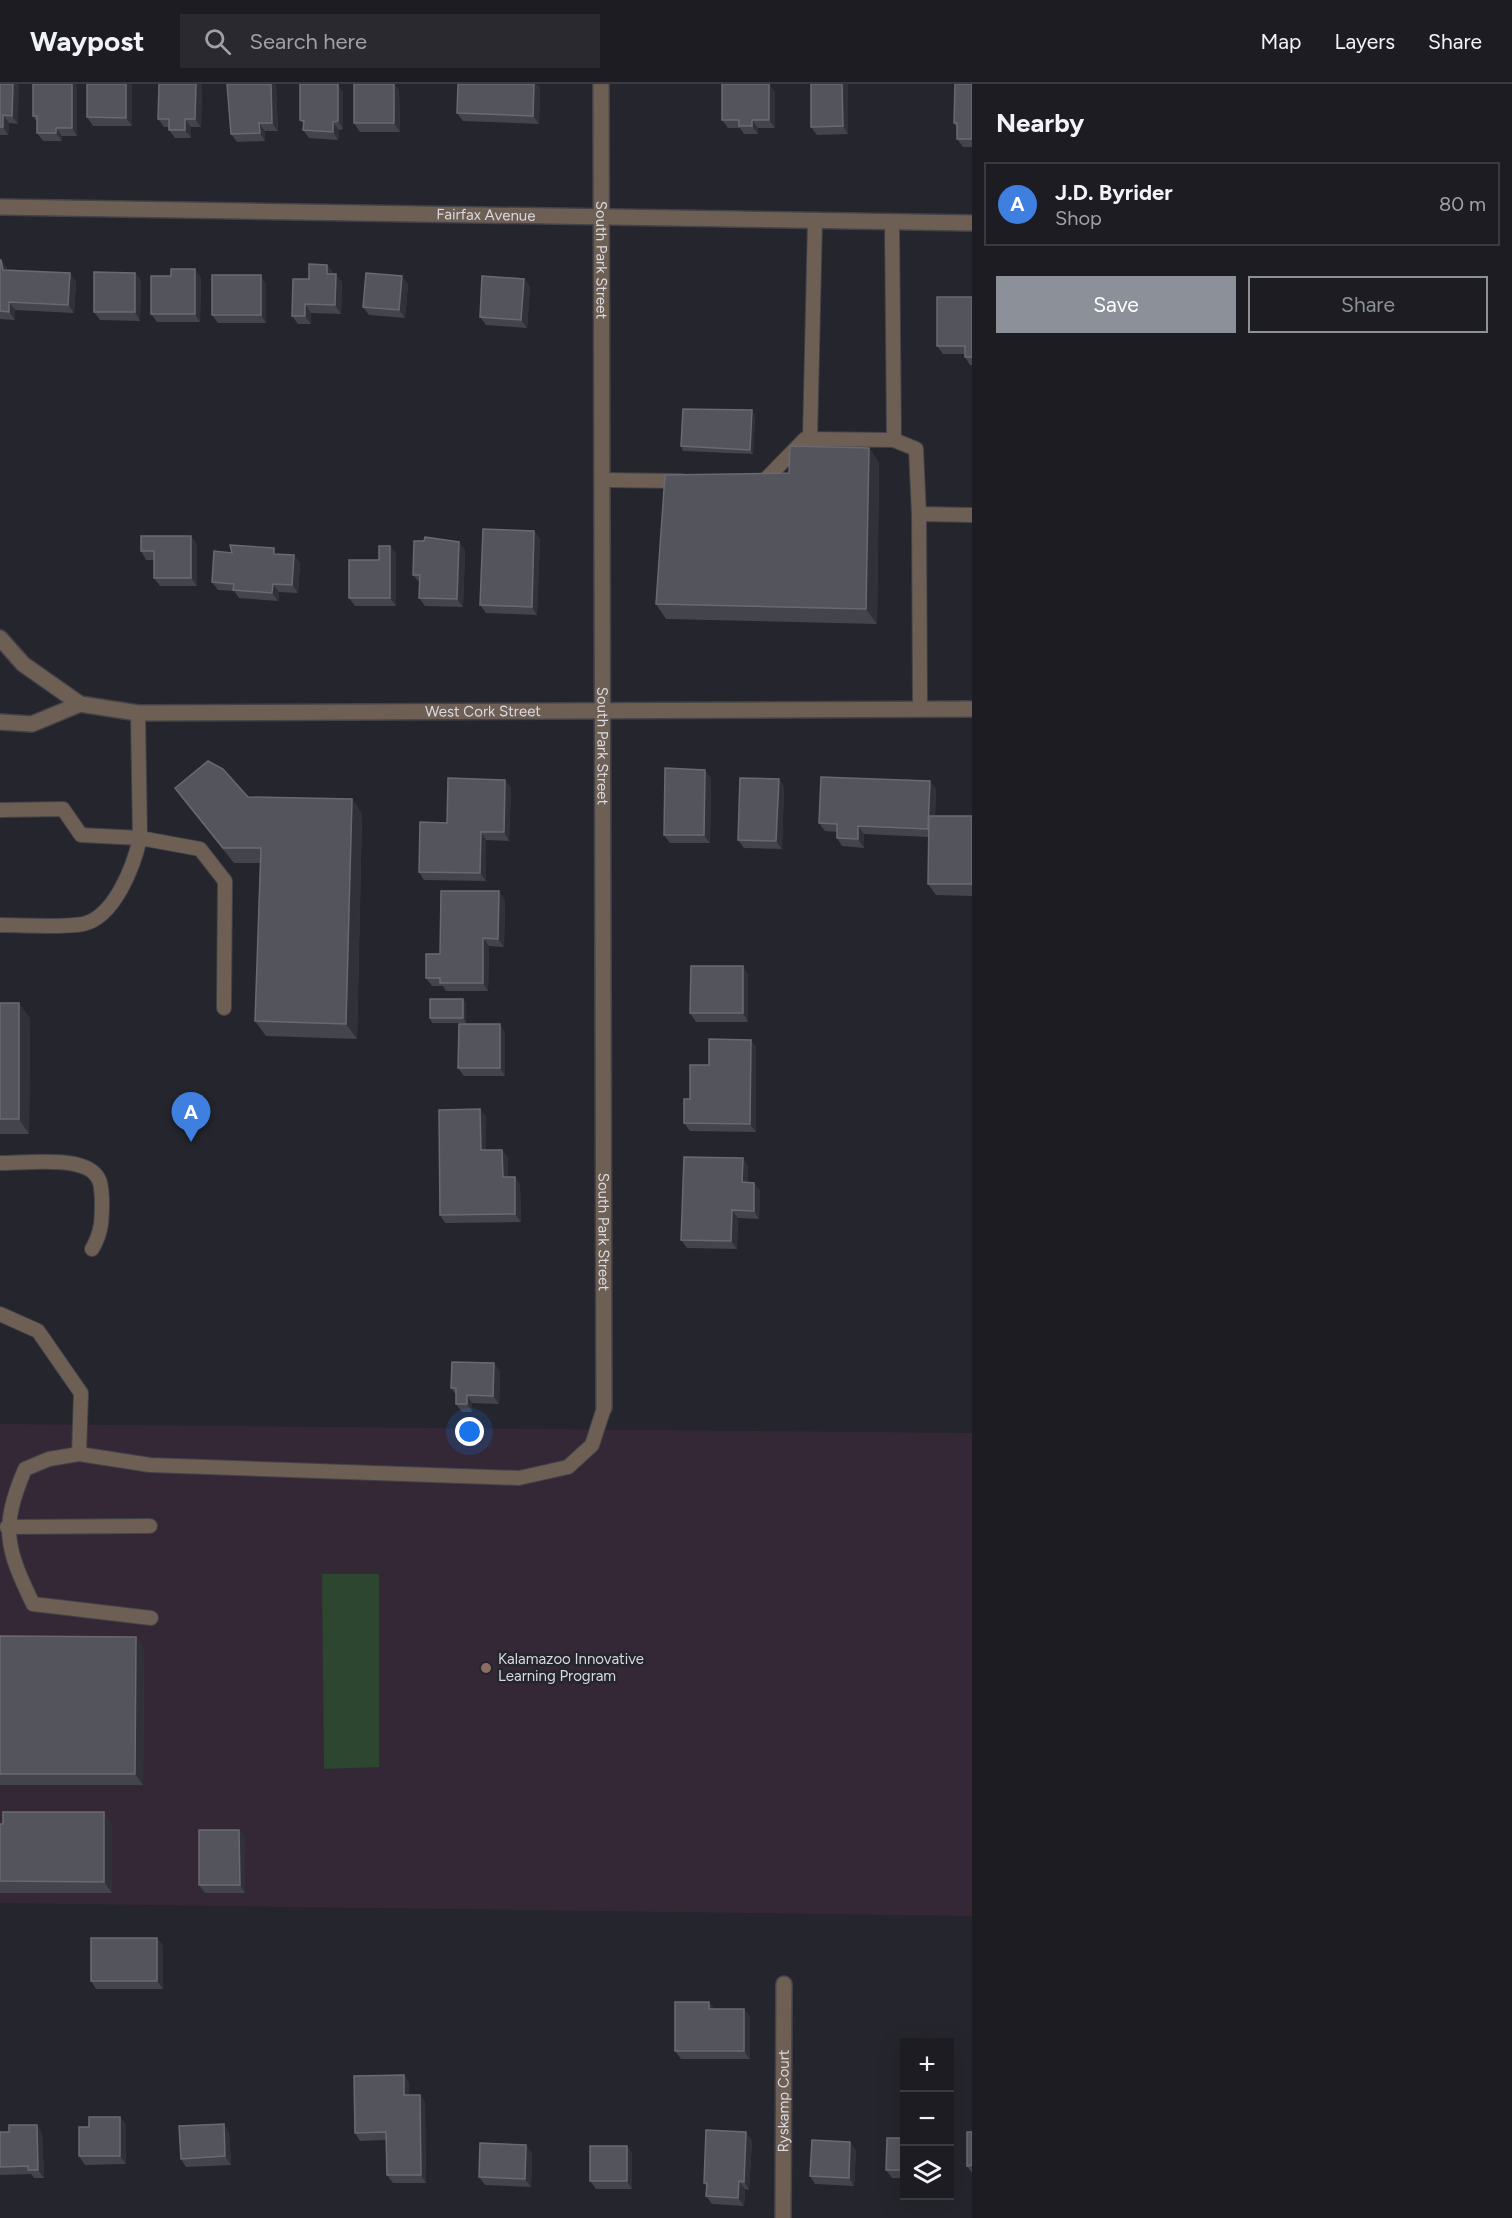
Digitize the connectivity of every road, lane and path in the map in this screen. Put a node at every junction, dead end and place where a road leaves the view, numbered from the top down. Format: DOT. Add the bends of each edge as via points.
graph roads {
  1 [pos="601,84"];
  2 [pos="0,207"];
  3 [pos="602,218"];
  4 [pos="815,221"];
  5 [pos="892,222"];
  6 [pos="972,223"];
  7 [pos="810,439"];
  8 [pos="894,440"];
  9 [pos="602,480"];
  10 [pos="693,482"];
  11 [pos="739,482"];
  12 [pos="919,514"];
  13 [pos="972,516"];
  14 [pos="0,638"];
  15 [pos="80,704"];
  16 [pos="602,709"];
  17 [pos="920,709"];
  18 [pos="972,709"];
  19 [pos="138,713"];
  20 [pos="0,722"];
  21 [pos="0,810"];
  22 [pos="140,838"];
  23 [pos="0,925"];
  24 [pos="224,1008"];
  25 [pos="0,1163"];
  26 [pos="92,1249"];
  27 [pos="0,1314"];
  28 [pos="604,1408"];
  29 [pos="79,1454"];
  30 [pos="150,1526"];
  31 [pos="7,1527"];
  32 [pos="151,1618"];
  33 [pos="784,1983"];
  34 [pos="783,2218"];
  1 -- 3 [label="street, South Park Street"];
  2 -- 3 [label="street, Fairfax Avenue"];
  3 -- 4 [label="street, Fairfax Avenue"];
  3 -- 9 [label="street, South Park Street"];
  4 -- 5 [label="street, Fairfax Avenue"];
  4 -- 7 [label="lane"];
  5 -- 6 [label="street, Fairfax Avenue"];
  5 -- 8 [label="lane"];
  7 -- 8 [label="lane"];
  7 -- 11 [label="lane" via="805,439 762,483"];
  8 -- 12 [label="lane" via="916,450"];
  9 -- 10 [label="lane"];
  9 -- 16 [label="street, South Park Street"];
  12 -- 13 [label="lane"];
  12 -- 17 [label="lane"];
  14 -- 15 [label="street" via="23,664"];
  15 -- 19 [label="street, West Cork Street"];
  15 -- 20 [label="street" via="32,724"];
  16 -- 17 [label="street, West Cork Street"];
  16 -- 19 [label="street, West Cork Street"];
  16 -- 28 [label="street, South Park Street"];
  17 -- 18 [label="street, West Cork Street"];
  19 -- 22 [label="lane"];
  21 -- 22 [label="lane" via="63,809 81,835"];
  22 -- 23 [label="lane" via="128,876 101,914 85,924"];
  22 -- 24 [label="lane" via="200,849 225,881"];
  25 -- 26 [label="lane" via="69,1163 85,1166 96,1175 101,1185 102,1221 101,1233"];
  27 -- 29 [label="lane" via="38,1331 81,1393"];
  28 -- 29 [label="lane" via="592,1445 568,1467 519,1478 150,1465"];
  29 -- 31 [label="lane" via="49,1459 25,1469 12,1498"];
  30 -- 31 [label="lane"];
  31 -- 32 [label="lane" via="12,1562 33,1604"];
  33 -- 34 [label="street, Ryskamp Court"];
}
